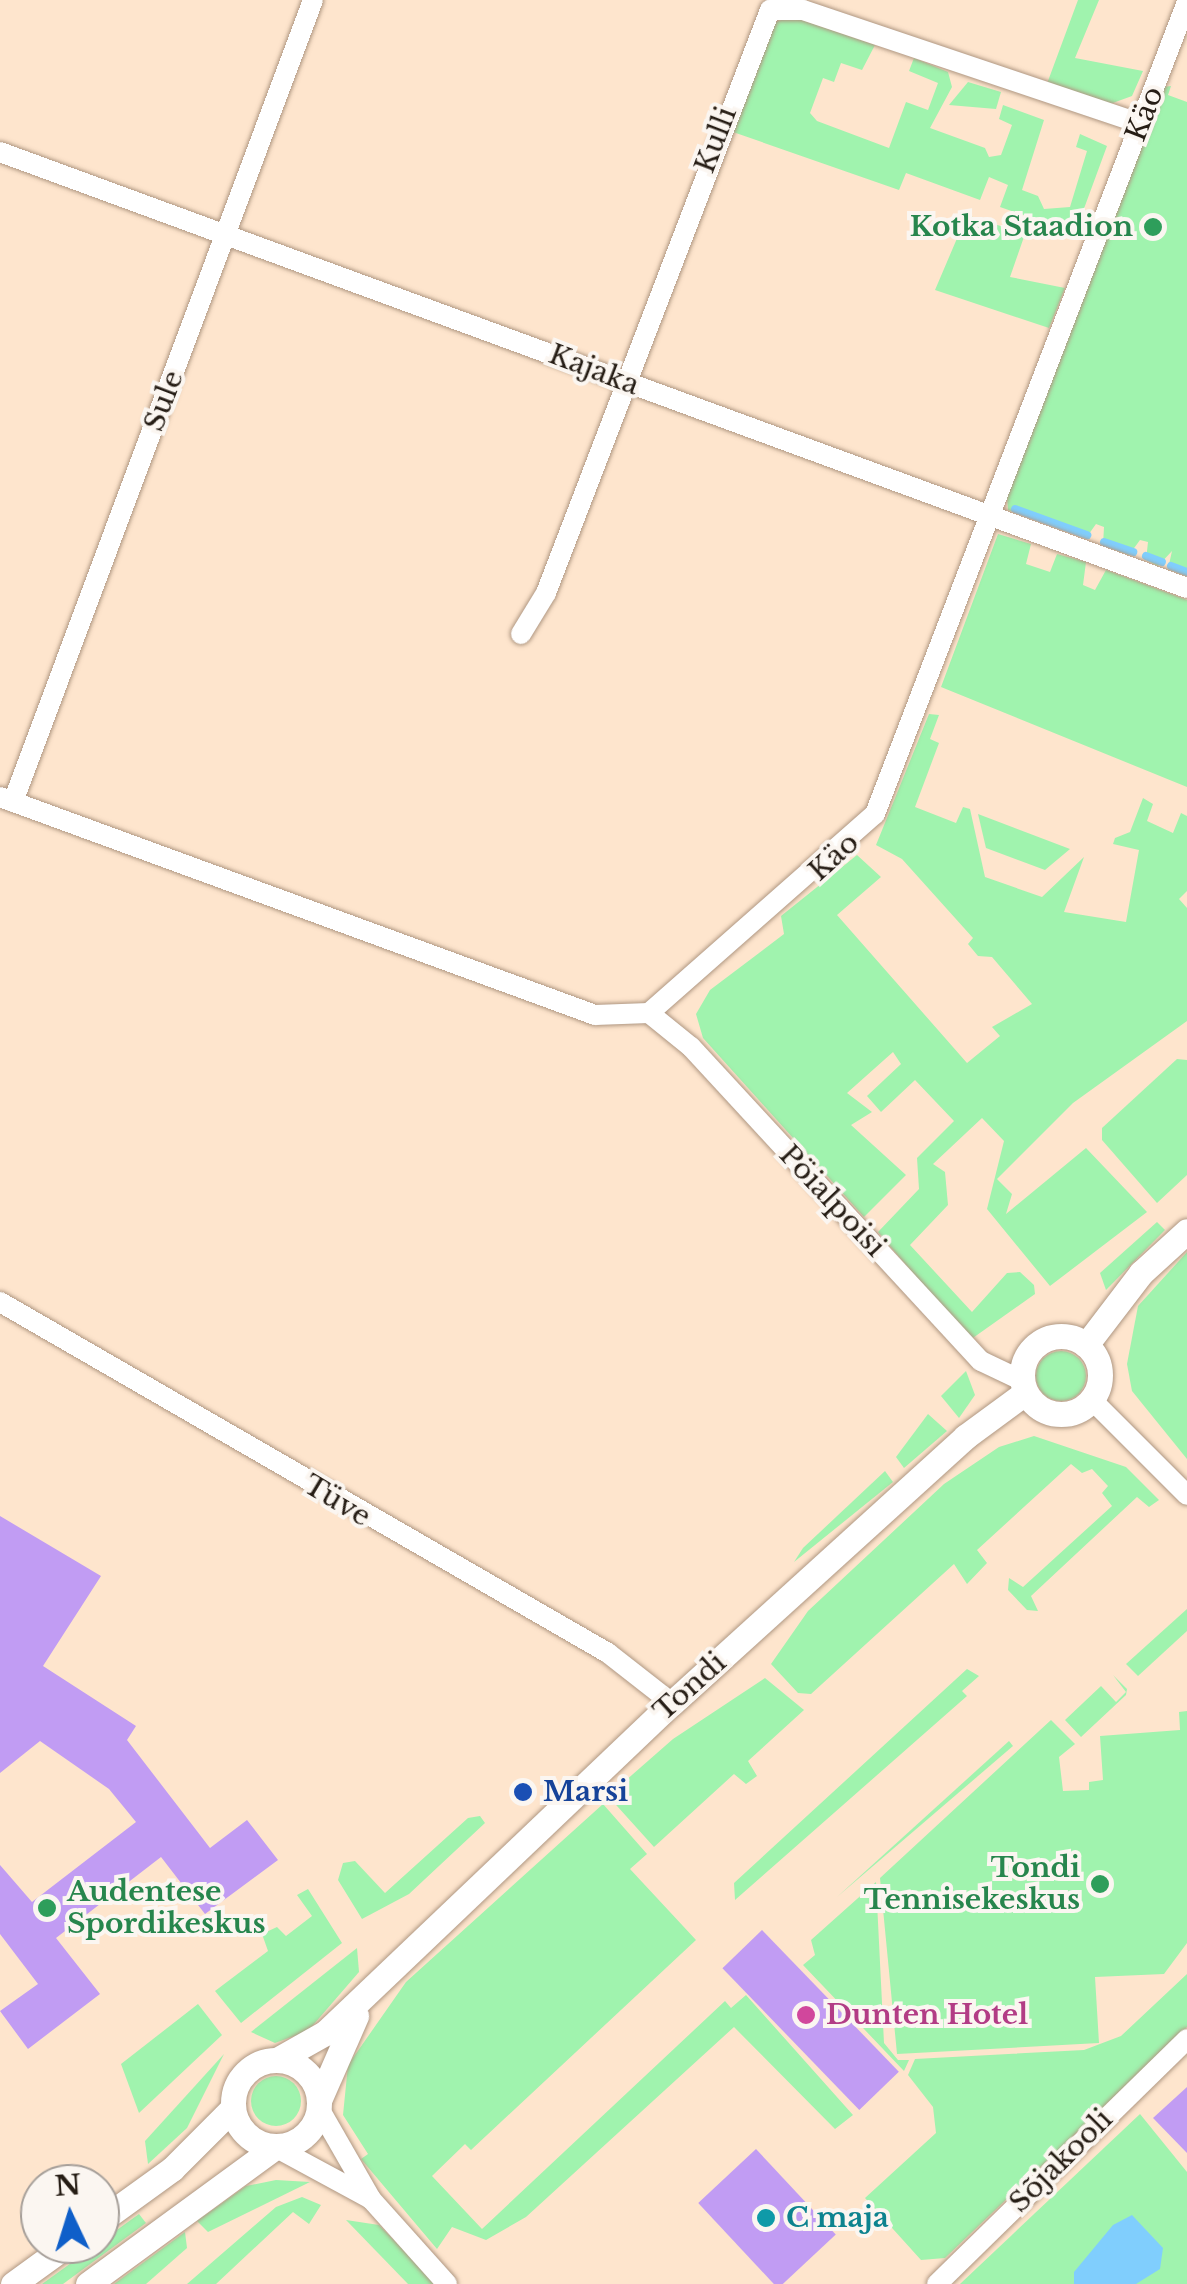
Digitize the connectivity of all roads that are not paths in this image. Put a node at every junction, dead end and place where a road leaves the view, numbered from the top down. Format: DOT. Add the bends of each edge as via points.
graph roads {
  1 [pos="312,0"];
  2 [pos="1187,2"];
  3 [pos="1141,124"];
  4 [pos="0,152"];
  5 [pos="227,232"];
  6 [pos="623,382"];
  7 [pos="990,516"];
  8 [pos="1187,588"];
  9 [pos="522,634"];
  10 [pos="7,799"];
  11 [pos="649,1013"];
  12 [pos="1187,1231"];
  13 [pos="0,1302"];
  14 [pos="1086,1345"];
  15 [pos="1023,1387"];
  16 [pos="1092,1400"];
  17 [pos="1187,1496"];
  18 [pos="672,1704"];
  19 [pos="364,1993"];
  20 [pos="1187,2039"];
  21 [pos="277,2060"];
  22 [pos="320,2104"];
  23 [pos="233,2108"];
  24 [pos="275,2146"];
  25 [pos="371,2199"];
  26 [pos="120,2207"];
  27 [pos="40,2264"];
  28 [pos="13,2284"];
  29 [pos="88,2284"];
  30 [pos="447,2284"];
  31 [pos="937,2284"];
  1 -- 5 [label="street, Sule"];
  2 -- 3 [label="street, Käo"];
  3 -- 6 [label="street, Kulli" via="804,10 770,10"];
  3 -- 7 [label="street, Käo"];
  4 -- 5 [label="street, Kajaka"];
  5 -- 6 [label="street, Kajaka"];
  5 -- 10 [label="street, Sule"];
  6 -- 7 [label="street, Kajaka"];
  6 -- 9 [label="street, Kulli" via="546,593"];
  7 -- 8 [label="street, Kajaka"];
  7 -- 11 [label="street, Käo" via="868,825"];
  10 -- 11 [label="street" via="595,1015"];
  11 -- 15 [label="street, Pöialpoisi" via="690,1047 981,1361"];
  12 -- 14 [label="street" via="1141,1273"];
  13 -- 18 [label="street, Tüve" via="608,1654"];
  14 -- 15 [label="street" via="1061,1336 1036,1344"];
  14 -- 16 [label="street" via="1100,1366"];
  15 -- 16 [label="street" via="1056,1415"];
  15 -- 18 [label="street, Tondi"];
  16 -- 17 [label="street"];
  18 -- 19 [label="street, Tondi"];
  19 -- 21 [label="street, Tondi" via="325,2033"];
  19 -- 22 [label="street, Tondi"];
  20 -- 31 [label="street, Sõjakooli"];
  21 -- 22 [label="street" via="308,2073"];
  21 -- 23 [label="street" via="244,2074"];
  22 -- 24 [label="street" via="300,2140"];
  22 -- 25 [label="street"];
  23 -- 24 [label="street" via="247,2136"];
  23 -- 26 [label="street" via="172,2169"];
  24 -- 25 [label="street"];
  24 -- 29 [label="street"];
  25 -- 30 [label="street"];
  27 -- 28 [label="street"];
}
